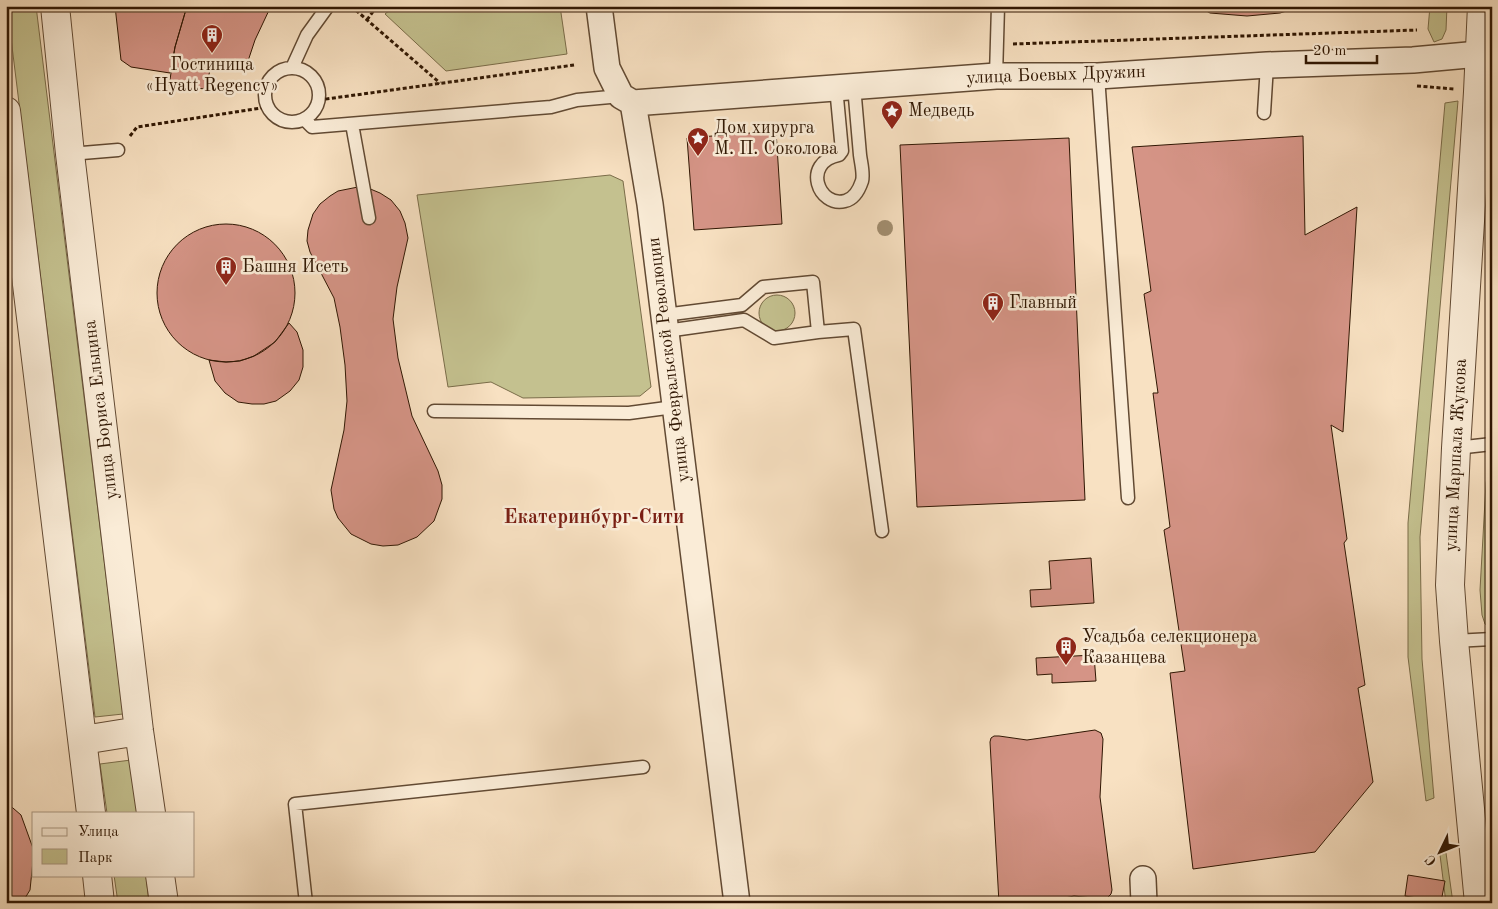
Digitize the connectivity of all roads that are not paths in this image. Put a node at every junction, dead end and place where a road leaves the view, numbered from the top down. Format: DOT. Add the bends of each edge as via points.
graph roads {
  1 [pos="55,6"];
  2 [pos="328,6"];
  3 [pos="599,6"];
  4 [pos="998,6"];
  5 [pos="1482,6"];
  6 [pos="1479,54"];
  7 [pos="1267,65"];
  8 [pos="292,68"];
  9 [pos="996,76"];
  10 [pos="1098,76"];
  11 [pos="845,87"];
  12 [pos="627,100"];
  13 [pos="6,111"];
  14 [pos="1264,113"];
  15 [pos="304,119"];
  16 [pos="352,124"];
  17 [pos="118,150"];
  18 [pos="9,152"];
  19 [pos="70,154"];
  20 [pos="369,218"];
  21 [pos="665,323"];
  22 [pos="818,332"];
  23 [pos="674,408"];
  24 [pos="434,411"];
  25 [pos="1492,444"];
  26 [pos="1456,448"];
  27 [pos="1128,498"];
  28 [pos="882,531"];
  29 [pos="1492,639"];
  30 [pos="1454,641"];
  31 [pos="139,731"];
  32 [pos="83,740"];
  33 [pos="643,767"];
  34 [pos="91,812"];
  35 [pos="151,812"];
  36 [pos="97,876"];
  37 [pos="160,876"];
  38 [pos="100,903"];
  39 [pos="164,903"];
  40 [pos="306,903"];
  41 [pos="737,903"];
  42 [pos="1479,903"];
  1 -- 19 [label="street, улица Бориса Ельцина"];
  2 -- 8 [label="lane" via="307,35"];
  3 -- 12 [label="street, улица Февральской Революции" via="607,68"];
  4 -- 9 [label="lane"];
  5 -- 6 [label="street, улица Маршала Жукова"];
  6 -- 7 [label="street, улица Боевых Дружин" via="1414,60"];
  6 -- 26 [label="street, улица Маршала Жукова"];
  7 -- 10 [label="street, улица Боевых Дружин"];
  7 -- 14 [label="lane"];
  8 -- 15 [label="lane" via="312,76 319,92 319,100"];
  8 -- 15 [label="lane" via="273,76 265,99 273,114 287,122"];
  9 -- 10 [label="street, улица Боевых Дружин"];
  9 -- 11 [label="street, улица Боевых Дружин"];
  10 -- 27 [label="lane"];
  11 -- 11 [label="lane" via="842,151 823,161 816,178 823,193 835,202 846,201 855,195 863,180"];
  11 -- 12 [label="street, улица Боевых Дружин"];
  12 -- 16 [label="lane" via="577,100 551,107"];
  12 -- 21 [label="street, улица Февральской Революции" via="650,204"];
  13 -- 18 [label="street"];
  15 -- 16 [label="lane" via="312,127"];
  16 -- 20 [label="lane"];
  17 -- 19 [label="lane"];
  18 -- 32 [label="street"];
  19 -- 31 [label="street, улица Бориса Ельцина"];
  21 -- 22 [label="lane" via="744,320 774,338"];
  21 -- 22 [label="lane" via="742,305 763,287 812,282"];
  21 -- 23 [label="street, улица Февральской Революции"];
  22 -- 28 [label="lane" via="854,329"];
  23 -- 24 [label="lane" via="630,413"];
  23 -- 41 [label="street, улица Февральской Революции"];
  25 -- 26 [label="lane"];
  26 -- 30 [label="street, улица Маршала Жукова" via="1450,585"];
  29 -- 30 [label="lane"];
  30 -- 42 [label="street, улица Маршала Жукова"];
  31 -- 32 [label="street"];
  31 -- 35 [label="street, улица Бориса Ельцина"];
  32 -- 34 [label="street"];
  33 -- 40 [label="lane" via="295,804"];
  36 -- 38 [label="street"];
  37 -- 39 [label="street"];
}
